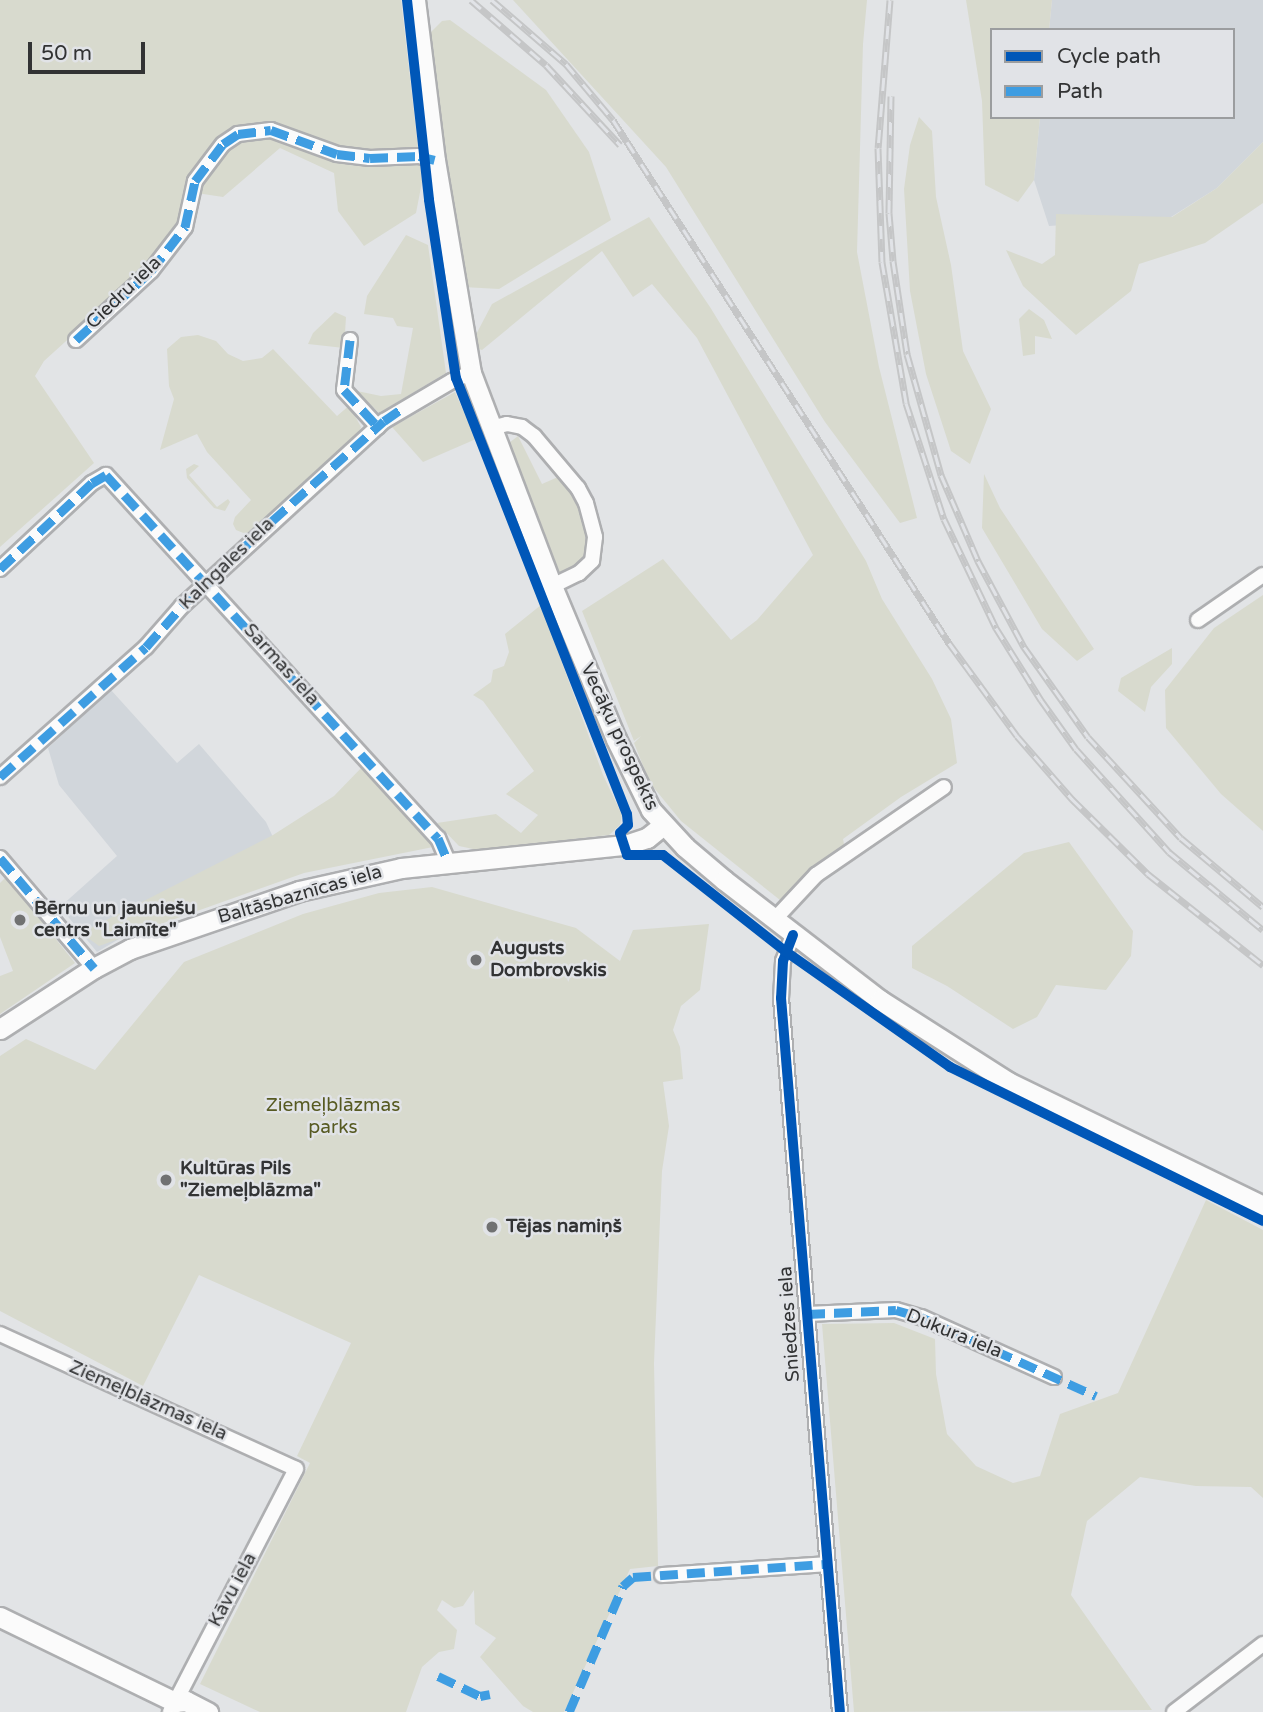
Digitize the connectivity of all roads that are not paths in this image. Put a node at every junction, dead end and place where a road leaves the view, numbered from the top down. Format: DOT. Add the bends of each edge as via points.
graph roads {
  1 [pos="415,0"];
  2 [pos="435,160"];
  3 [pos="76,340"];
  4 [pos="350,340"];
  5 [pos="471,373"];
  6 [pos="378,427"];
  7 [pos="491,428"];
  8 [pos="0,569"];
  9 [pos="1263,575"];
  10 [pos="205,585"];
  11 [pos="552,586"];
  12 [pos="1198,620"];
  13 [pos="0,777"];
  14 [pos="944,787"];
  15 [pos="663,825"];
  16 [pos="0,858"];
  17 [pos="448,861"];
  18 [pos="774,920"];
  19 [pos="793,935"];
  20 [pos="94,968"];
  21 [pos="0,1029"];
  22 [pos="1263,1206"];
  23 [pos="807,1314"];
  24 [pos="0,1334"];
  25 [pos="1054,1377"];
  26 [pos="296,1469"];
  27 [pos="826,1563"];
  28 [pos="662,1575"];
  29 [pos="0,1617"];
  30 [pos="1263,1644"];
  31 [pos="175,1709"];
  32 [pos="208,1712"];
  33 [pos="840,1712"];
  34 [pos="1174,1712"];
  1 -- 2 [label="main road, Vecāķu prospekts"];
  2 -- 3 [label="street, Ciedru iela" via="337,154 271,131 238,134 223,144 195,181 185,227 151,271"];
  2 -- 5 [label="main road, Vecāķu prospekts"];
  4 -- 6 [label="street" via="344,390"];
  5 -- 6 [label="street, Kalngales iela"];
  5 -- 7 [label="main road, Vecāķu prospekts"];
  6 -- 10 [label="street, Kalngales iela"];
  7 -- 11 [label="main road, Vecāķu prospekts"];
  7 -- 11 [label="street" via="507,424 534,436 578,488 589,510 595,537 592,561"];
  8 -- 10 [label="street, Sarmas iela" via="106,475"];
  9 -- 12 [label="street"];
  10 -- 13 [label="street, Kalngales iela" via="146,647"];
  10 -- 17 [label="street, Sarmas iela" via="438,838"];
  11 -- 15 [label="main road, Vecāķu prospekts" via="616,739"];
  14 -- 18 [label="street" via="816,875"];
  15 -- 17 [label="main road, Baltāsbaznīcas iela" via="647,838 614,847"];
  15 -- 18 [label="main road, Vecāķu prospekts"];
  16 -- 20 [label="street"];
  17 -- 20 [label="main road, Baltāsbaznīcas iela" via="299,891 147,942"];
  18 -- 19 [label="main road, Vecāķu prospekts"];
  19 -- 22 [label="main road, Vecāķu prospekts" via="863,988 1008,1082"];
  19 -- 23 [label="street, Sniedzes iela" via="783,961 781,998"];
  20 -- 21 [label="main road, Baltāsbaznīcas iela"];
  23 -- 25 [label="street, Dukura iela" via="909,1313"];
  23 -- 27 [label="street, Sniedzes iela"];
  24 -- 26 [label="street, Ziemeļblāzmas iela"];
  26 -- 31 [label="street, Kāvu iela"];
  27 -- 28 [label="street"];
  27 -- 33 [label="street, Sniedzes iela"];
  29 -- 31 [label="main road"];
  30 -- 34 [label="street"];
  31 -- 32 [label="main road" via="186,1702"];
}
